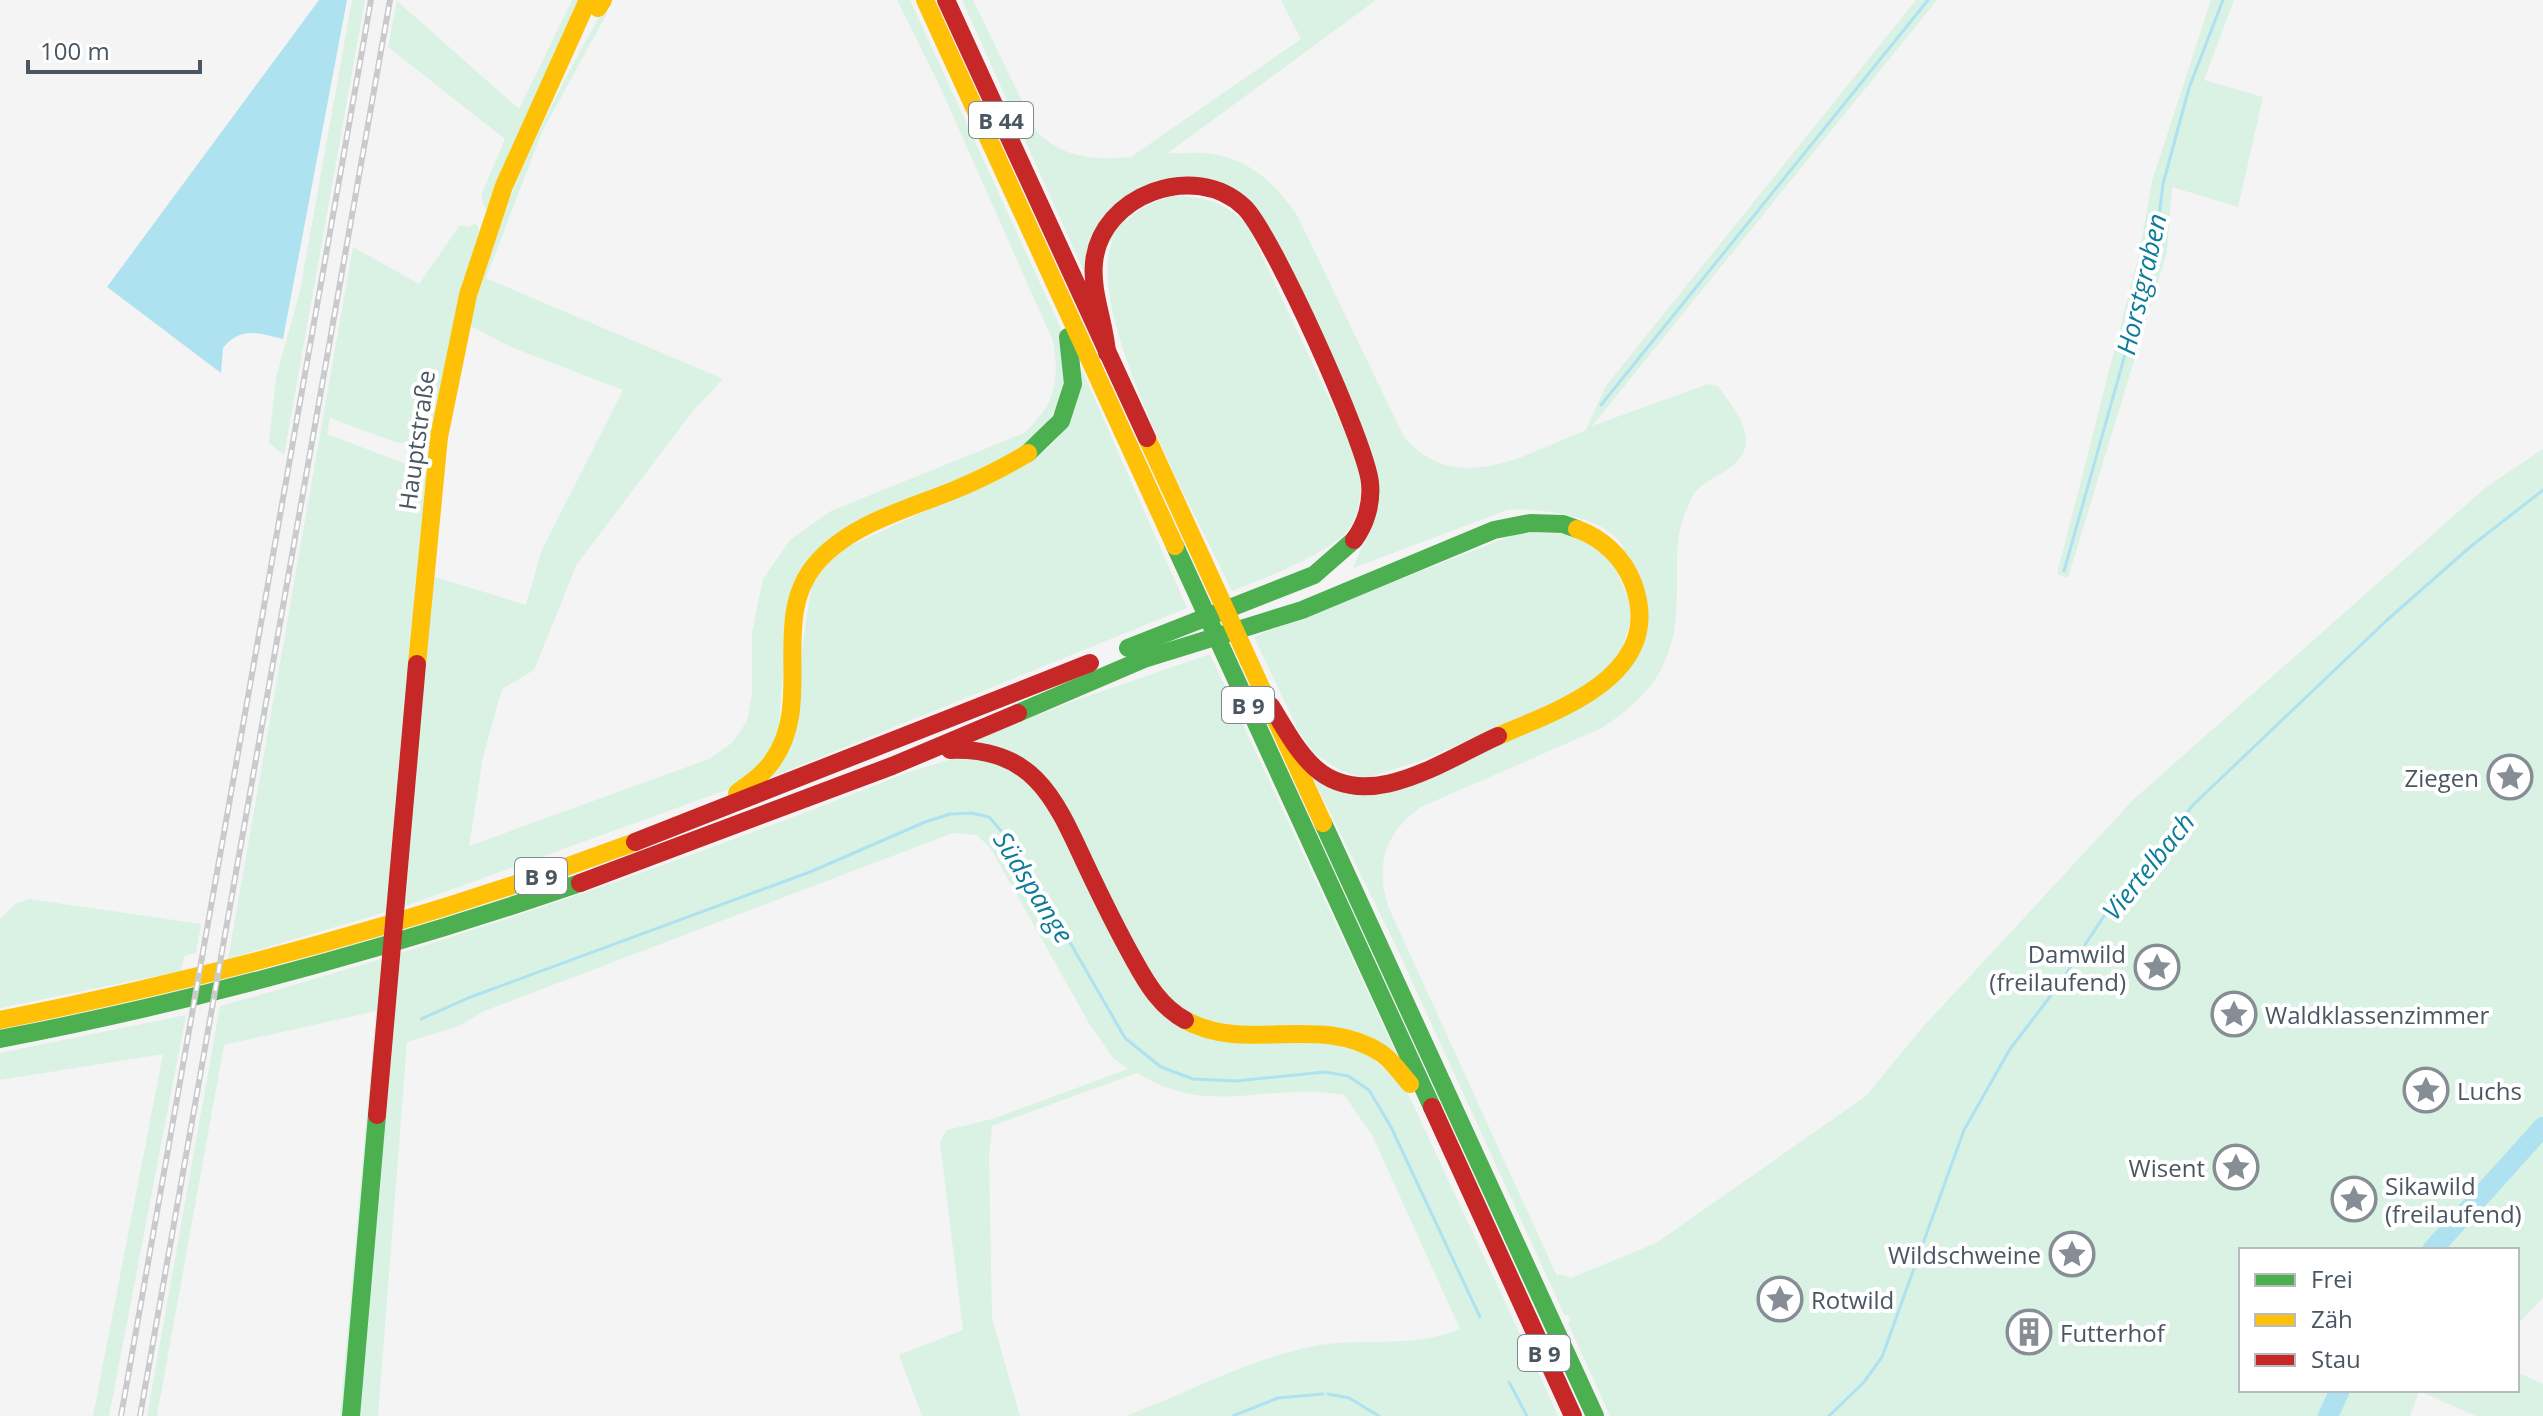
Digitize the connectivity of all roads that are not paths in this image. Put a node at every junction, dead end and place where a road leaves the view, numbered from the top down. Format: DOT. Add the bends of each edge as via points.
graph roads {
  1 [pos="925,0"];
  2 [pos="946,0"];
  3 [pos="594,3"];
  4 [pos="1057,287"];
  5 [pos="1107,353"];
  6 [pos="1271,706"];
  7 [pos="924,753"];
  8 [pos="717,810"];
  9 [pos="0,1020"];
  10 [pos="0,1039"];
  11 [pos="1438,1124"];
  12 [pos="351,1416"];
  13 [pos="1573,1416"];
  14 [pos="1595,1416"];
  1 -- 4 [label="main road, B 44"];
  2 -- 5 [label="main road, B 44"];
  3 -- 12 [label="main road, Hauptstraße" via="557,63 490,221 461,316 436,450"];
  4 -- 8 [label="main road" via="1076,374 1071,403 1058,429 1026,456 845,538 814,564 795,607 791,702 780,748 763,773"];
  4 -- 11 [label="main road, B 9"];
  5 -- 6 [label="main road, B 9"];
  5 -- 8 [label="main road, B 9" via="1094,261 1115,216 1145,194 1183,185 1225,193 1249,211 1265,233 1372,477 1372,502 1363,529 1314,575"];
  6 -- 7 [label="main road" via="1304,756 1325,776 1351,785 1380,785 1592,693 1611,679 1630,653 1638,599 1626,568 1608,544 1580,528 1525,523 1454,544 1257,628 1121,669"];
  6 -- 14 [label="main road, B 9"];
  7 -- 10 [label="main road, B 9" via="642,862 433,932 223,992"];
  7 -- 11 [label="main road" via="986,749 1033,772 1058,806 1148,984 1172,1013 1224,1035 1322,1033 1364,1041 1394,1062"];
  8 -- 9 [label="main road, B 9" via="551,872 360,934 179,983"];
  11 -- 13 [label="main road, B 9"];
}
